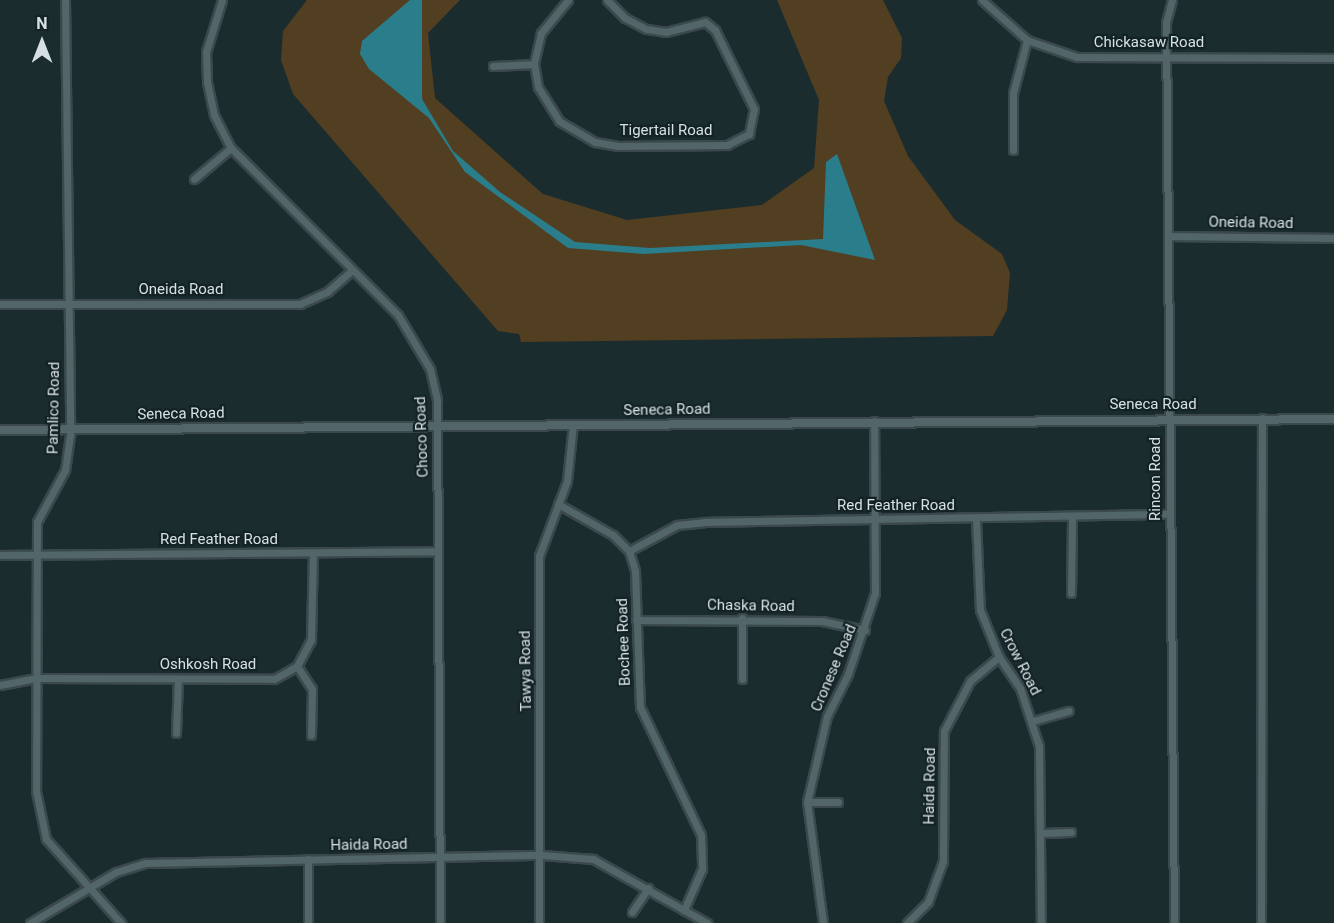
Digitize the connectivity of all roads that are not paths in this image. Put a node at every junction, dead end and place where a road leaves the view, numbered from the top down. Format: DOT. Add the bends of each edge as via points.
graph roads {
  1 [pos="65,0"];
  2 [pos="222,0"];
  3 [pos="568,0"];
  4 [pos="607,0"];
  5 [pos="982,0"];
  6 [pos="1172,0"];
  7 [pos="1027,40"];
  8 [pos="1166,56"];
  9 [pos="1334,58"];
  10 [pos="534,64"];
  11 [pos="493,66"];
  12 [pos="231,148"];
  13 [pos="1013,150"];
  14 [pos="194,178"];
  15 [pos="1168,236"];
  16 [pos="1334,238"];
  17 [pos="352,270"];
  18 [pos="67,303"];
  19 [pos="0,304"];
  20 [pos="1170,418"];
  21 [pos="1262,418"];
  22 [pos="1334,418"];
  23 [pos="874,421"];
  24 [pos="573,424"];
  25 [pos="437,425"];
  26 [pos="70,429"];
  27 [pos="0,430"];
  28 [pos="558,504"];
  29 [pos="1170,514"];
  30 [pos="1072,517"];
  31 [pos="876,518"];
  32 [pos="976,520"];
  33 [pos="438,551"];
  34 [pos="628,551"];
  35 [pos="313,553"];
  36 [pos="34,554"];
  37 [pos="0,555"];
  38 [pos="1071,593"];
  39 [pos="742,618"];
  40 [pos="636,620"];
  41 [pos="865,630"];
  42 [pos="999,657"];
  43 [pos="297,666"];
  44 [pos="36,678"];
  45 [pos="178,679"];
  46 [pos="742,679"];
  47 [pos="0,685"];
  48 [pos="1070,711"];
  49 [pos="1033,721"];
  50 [pos="176,733"];
  51 [pos="311,735"];
  52 [pos="807,802"];
  53 [pos="838,802"];
  54 [pos="1071,832"];
  55 [pos="1042,833"];
  56 [pos="542,855"];
  57 [pos="439,857"];
  58 [pos="308,859"];
  59 [pos="86,887"];
  60 [pos="648,888"];
  61 [pos="684,910"];
  62 [pos="632,912"];
  63 [pos="30,923"];
  64 [pos="120,923"];
  65 [pos="308,923"];
  66 [pos="440,923"];
  67 [pos="539,923"];
  68 [pos="707,923"];
  69 [pos="822,923"];
  70 [pos="907,923"];
  71 [pos="1041,923"];
  72 [pos="1174,923"];
  73 [pos="1261,923"];
  1 -- 18 [label="street, Pamlico Road"];
  2 -- 12 [label="street, Choco Road" via="206,52 207,82 214,115"];
  3 -- 10 [label="street, Tigertail Road" via="541,33"];
  4 -- 10 [label="street, Tigertail Road" via="624,18 646,28 666,32 705,22 715,30 754,110 749,134 727,145 595,142 559,121 547,106"];
  5 -- 7 [label="street, Chickasaw Road"];
  6 -- 8 [label="street, Rincon Road"];
  7 -- 8 [label="street, Chickasaw Road" via="1077,57"];
  7 -- 13 [label="street" via="1013,93"];
  8 -- 9 [label="street, Chickasaw Road"];
  8 -- 15 [label="street, Rincon Road"];
  10 -- 11 [label="street"];
  12 -- 14 [label="street"];
  12 -- 17 [label="street, Choco Road"];
  15 -- 16 [label="street, Oneida Road"];
  15 -- 20 [label="street, Rincon Road"];
  17 -- 18 [label="street, Oneida Road" via="327,292 300,304"];
  17 -- 25 [label="street, Choco Road" via="419,343 437,400"];
  18 -- 19 [label="street, Oneida Road"];
  18 -- 26 [label="street, Pamlico Road"];
  20 -- 21 [label="street, Seneca Road"];
  20 -- 23 [label="street, Seneca Road"];
  20 -- 29 [label="street, Rincon Road"];
  21 -- 22 [label="street, Seneca Road"];
  21 -- 73 [label="street"];
  23 -- 24 [label="street, Seneca Road"];
  23 -- 31 [label="street, Cronese Road"];
  24 -- 25 [label="street, Seneca Road"];
  24 -- 28 [label="street, Tawya Road" via="573,454"];
  25 -- 26 [label="street, Seneca Road"];
  25 -- 33 [label="street, Choco Road"];
  26 -- 27 [label="street, Seneca Road"];
  26 -- 36 [label="street, Pamlico Road" via="65,470 37,522"];
  28 -- 34 [label="street" via="593,521"];
  28 -- 56 [label="street, Tawya Road" via="539,556"];
  29 -- 30 [label="street, Red Feather Road"];
  29 -- 72 [label="street, Rincon Road"];
  30 -- 32 [label="street, Red Feather Road"];
  30 -- 38 [label="street"];
  31 -- 32 [label="street, Red Feather Road"];
  31 -- 34 [label="street, Red Feather Road" via="677,525"];
  31 -- 41 [label="street, Cronese Road" via="875,593"];
  32 -- 42 [label="street, Crow Road" via="980,610"];
  33 -- 35 [label="street, Red Feather Road"];
  33 -- 57 [label="street, Choco Road"];
  34 -- 40 [label="street, Bochee Road" via="635,571"];
  35 -- 36 [label="street, Red Feather Road"];
  35 -- 43 [label="street" via="311,639"];
  36 -- 37 [label="street, Red Feather Road"];
  36 -- 44 [label="street, Pamlico Road"];
  39 -- 40 [label="street, Chaska Road"];
  39 -- 41 [label="street, Chaska Road" via="822,621"];
  39 -- 46 [label="street"];
  40 -- 61 [label="street, Bochee Road" via="640,707 701,835 702,868"];
  41 -- 52 [label="street, Cronese Road" via="827,716"];
  42 -- 49 [label="street, Crow Road"];
  42 -- 70 [label="street, Haida Road" via="970,681 944,730 943,861 928,902"];
  43 -- 45 [label="street, Oshkosh Road" via="274,679"];
  43 -- 51 [label="street" via="312,689"];
  44 -- 45 [label="street, Oshkosh Road"];
  44 -- 47 [label="street, Oshkosh Road"];
  44 -- 59 [label="street, Pamlico Road" via="36,791 46,839"];
  45 -- 50 [label="street"];
  48 -- 49 [label="street"];
  49 -- 55 [label="street, Crow Road"];
  52 -- 53 [label="street"];
  52 -- 69 [label="street, Cronese Road"];
  54 -- 55 [label="street"];
  55 -- 71 [label="street, Crow Road"];
  56 -- 57 [label="street, Haida Road"];
  56 -- 60 [label="street, Haida Road" via="593,859"];
  56 -- 67 [label="street, Tawya Road"];
  57 -- 58 [label="street, Haida Road"];
  57 -- 66 [label="street, Choco Road"];
  58 -- 59 [label="street, Haida Road" via="146,863"];
  58 -- 65 [label="street"];
  59 -- 63 [label="street, Haida Road"];
  59 -- 64 [label="street, Pamlico Road"];
  60 -- 61 [label="street, Haida Road"];
  60 -- 62 [label="street"];
  61 -- 68 [label="street, Haida Road"];
}
